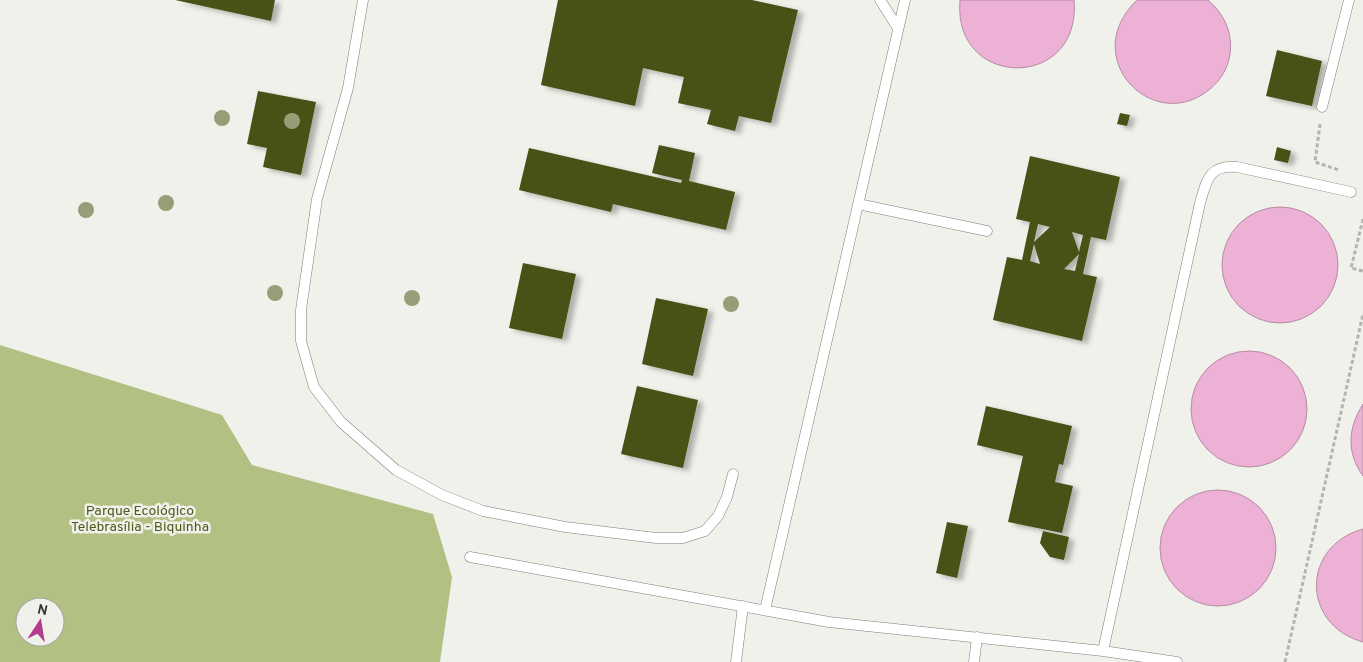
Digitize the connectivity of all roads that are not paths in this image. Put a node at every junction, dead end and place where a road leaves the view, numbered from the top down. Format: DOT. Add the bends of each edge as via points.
graph roads {
  1 [pos="362,0"];
  2 [pos="880,0"];
  3 [pos="905,0"];
  4 [pos="1349,0"];
  5 [pos="898,28"];
  6 [pos="1322,107"];
  7 [pos="1351,192"];
  8 [pos="858,204"];
  9 [pos="988,231"];
  10 [pos="733,474"];
  11 [pos="470,557"];
  12 [pos="743,606"];
  13 [pos="765,610"];
  14 [pos="977,637"];
  15 [pos="1103,650"];
  16 [pos="736,662"];
  17 [pos="974,662"];
  18 [pos="1177,662"];
  1 -- 10 [label="lane" via="348,88 317,199 301,310 301,341 314,387 341,422 396,470 442,495 483,511 565,527 656,538 683,538 705,531 718,516"];
  2 -- 5 [label="lane"];
  3 -- 5 [label="lane"];
  4 -- 6 [label="lane"];
  5 -- 8 [label="lane"];
  7 -- 15 [label="lane" via="1229,167 1210,174 1200,203"];
  8 -- 9 [label="lane"];
  8 -- 13 [label="lane"];
  11 -- 12 [label="lane"];
  12 -- 13 [label="lane"];
  12 -- 16 [label="lane"];
  13 -- 14 [label="lane" via="829,622"];
  14 -- 15 [label="lane"];
  14 -- 17 [label="lane"];
  15 -- 18 [label="lane"];
}
